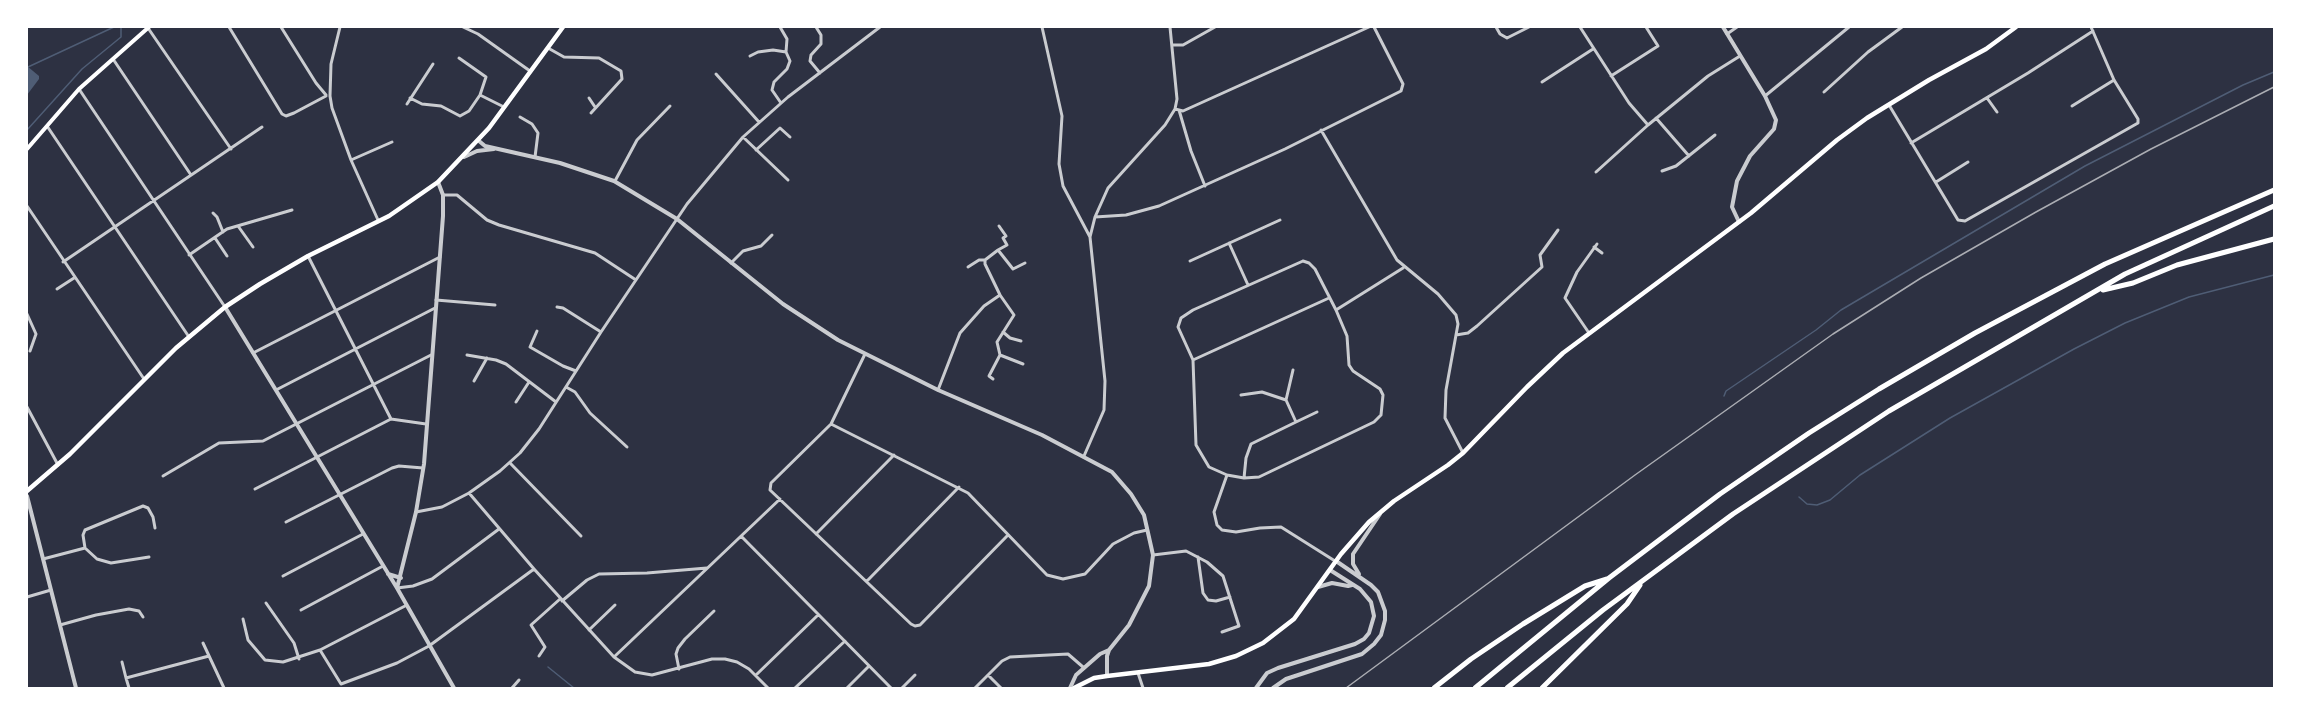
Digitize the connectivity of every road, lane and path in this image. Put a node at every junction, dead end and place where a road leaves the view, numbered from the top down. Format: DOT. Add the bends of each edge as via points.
graph roads {
  1 [pos="148,27"];
  2 [pos="229,27"];
  3 [pos="281,27"];
  4 [pos="340,27"];
  5 [pos="463,27"];
  6 [pos="563,27"];
  7 [pos="780,27"];
  8 [pos="816,27"];
  9 [pos="880,27"];
  10 [pos="1042,27"];
  11 [pos="1170,27"];
  12 [pos="1215,27"];
  13 [pos="1369,27"];
  14 [pos="1374,27"];
  15 [pos="1496,27"];
  16 [pos="1529,27"];
  17 [pos="1580,27"];
  18 [pos="1646,27"];
  19 [pos="1723,27"];
  20 [pos="1737,27"];
  21 [pos="1849,27"];
  22 [pos="1902,27"];
  23 [pos="2016,27"];
  24 [pos="2092,29"];
  25 [pos="1728,34"];
  26 [pos="1172,45"];
  27 [pos="548,48"];
  28 [pos="1593,49"];
  29 [pos="786,52"];
  30 [pos="750,56"];
  31 [pos="1740,56"];
  32 [pos="459,58"];
  33 [pos="113,59"];
  34 [pos="433,64"];
  35 [pos="531,71"];
  36 [pos="820,73"];
  37 [pos="716,74"];
  38 [pos="1611,76"];
  39 [pos="2114,80"];
  40 [pos="1542,82"];
  41 [pos="79,89"];
  42 [pos="1824,92"];
  43 [pos="480,95"];
  44 [pos="328,96"];
  45 [pos="1765,96"];
  46 [pos="411,98"];
  47 [pos="589,98"];
  48 [pos="1987,98"];
  49 [pos="781,103"];
  50 [pos="407,104"];
  51 [pos="1889,104"];
  52 [pos="670,106"];
  53 [pos="2072,106"];
  54 [pos="504,107"];
  55 [pos="595,107"];
  56 [pos="1177,110"];
  57 [pos="1997,112"];
  58 [pos="591,113"];
  59 [pos="520,117"];
  60 [pos="1656,118"];
  61 [pos="759,122"];
  62 [pos="46,125"];
  63 [pos="1648,125"];
  64 [pos="262,127"];
  65 [pos="1321,130"];
  66 [pos="1715,135"];
  67 [pos="743,137"];
  68 [pos="790,137"];
  69 [pos="479,141"];
  70 [pos="392,142"];
  71 [pos="1911,143"];
  72 [pos="27,148"];
  73 [pos="231,149"];
  74 [pos="498,149"];
  75 [pos="756,150"];
  76 [pos="1689,156"];
  77 [pos="464,157"];
  78 [pos="536,157"];
  79 [pos="351,159"];
  80 [pos="1968,162"];
  81 [pos="1662,171"];
  82 [pos="1596,172"];
  83 [pos="191,174"];
  84 [pos="788,180"];
  85 [pos="614,181"];
  86 [pos="438,182"];
  87 [pos="1936,182"];
  88 [pos="1205,186"];
  89 [pos="2274,190"];
  90 [pos="443,195"];
  91 [pos="153,201"];
  92 [pos="27,206"];
  93 [pos="2274,206"];
  94 [pos="292,210"];
  95 [pos="213,213"];
  96 [pos="1095,217"];
  97 [pos="677,219"];
  98 [pos="1280,220"];
  99 [pos="379,222"];
  100 [pos="1739,222"];
  101 [pos="238,226"];
  102 [pos="999,226"];
  103 [pos="115,228"];
  104 [pos="1558,230"];
  105 [pos="223,232"];
  106 [pos="772,235"];
  107 [pos="1090,237"];
  108 [pos="215,238"];
  109 [pos="2274,239"];
  110 [pos="1229,243"];
  111 [pos="253,247"];
  112 [pos="998,250"];
  113 [pos="1602,253"];
  114 [pos="189,255"];
  115 [pos="228,256"];
  116 [pos="308,256"];
  117 [pos="440,257"];
  118 [pos="986,260"];
  119 [pos="1190,261"];
  120 [pos="63,262"];
  121 [pos="731,263"];
  122 [pos="1025,263"];
  123 [pos="968,267"];
  124 [pos="1403,268"];
  125 [pos="74,278"];
  126 [pos="636,280"];
  127 [pos="1248,285"];
  128 [pos="57,289"];
  129 [pos="2097,292"];
  130 [pos="1000,295"];
  131 [pos="1329,298"];
  132 [pos="436,300"];
  133 [pos="495,305"];
  134 [pos="225,307"];
  135 [pos="557,307"];
  136 [pos="435,308"];
  137 [pos="335,310"];
  138 [pos="1336,310"];
  139 [pos="27,314"];
  140 [pos="537,331"];
  141 [pos="601,332"];
  142 [pos="1003,332"];
  143 [pos="1590,334"];
  144 [pos="1456,335"];
  145 [pos="189,337"];
  146 [pos="1021,341"];
  147 [pos="355,349"];
  148 [pos="30,351"];
  149 [pos="253,352"];
  150 [pos="865,354"];
  151 [pos="467,355"];
  152 [pos="1000,355"];
  153 [pos="431,356"];
  154 [pos="488,358"];
  155 [pos="1193,360"];
  156 [pos="1023,364"];
  157 [pos="1293,370"];
  158 [pos="576,371"];
  159 [pos="144,379"];
  160 [pos="993,379"];
  161 [pos="474,381"];
  162 [pos="529,382"];
  163 [pos="373,384"];
  164 [pos="566,387"];
  165 [pos="276,390"];
  166 [pos="938,390"];
  167 [pos="1241,395"];
  168 [pos="1286,400"];
  169 [pos="516,402"];
  170 [pos="556,402"];
  171 [pos="27,407"];
  172 [pos="1317,412"];
  173 [pos="391,419"];
  174 [pos="1296,422"];
  175 [pos="296,423"];
  176 [pos="426,423"];
  177 [pos="831,424"];
  178 [pos="627,447"];
  179 [pos="1463,453"];
  180 [pos="894,454"];
  181 [pos="1084,456"];
  182 [pos="317,458"];
  183 [pos="510,463"];
  184 [pos="58,465"];
  185 [pos="423,468"];
  186 [pos="1227,475"];
  187 [pos="164,476"];
  188 [pos="1244,478"];
  189 [pos="959,487"];
  190 [pos="255,489"];
  191 [pos="27,491"];
  192 [pos="469,493"];
  193 [pos="339,494"];
  194 [pos="27,496"];
  195 [pos="780,499"];
  196 [pos="1382,511"];
  197 [pos="416,512"];
  198 [pos="286,522"];
  199 [pos="155,528"];
  200 [pos="499,529"];
  201 [pos="1148,530"];
  202 [pos="363,534"];
  203 [pos="816,534"];
  204 [pos="1008,535"];
  205 [pos="581,536"];
  206 [pos="741,536"];
  207 [pos="85,548"];
  208 [pos="1153,555"];
  209 [pos="149,557"];
  210 [pos="1198,557"];
  211 [pos="43,559"];
  212 [pos="1336,561"];
  213 [pos="383,566"];
  214 [pos="707,568"];
  215 [pos="534,569"];
  216 [pos="1330,570"];
  217 [pos="387,574"];
  218 [pos="283,576"];
  219 [pos="1360,577"];
  220 [pos="401,578"];
  221 [pos="1609,578"];
  222 [pos="867,581"];
  223 [pos="1642,581"];
  224 [pos="1353,584"];
  225 [pos="1318,587"];
  226 [pos="397,588"];
  227 [pos="51,590"];
  228 [pos="27,597"];
  229 [pos="1230,597"];
  230 [pos="561,600"];
  231 [pos="266,603"];
  232 [pos="405,606"];
  233 [pos="615,606"];
  234 [pos="301,610"];
  235 [pos="714,611"];
  236 [pos="818,615"];
  237 [pos="142,617"];
  238 [pos="243,619"];
  239 [pos="60,625"];
  240 [pos="589,630"];
  241 [pos="1222,632"];
  242 [pos="845,641"];
  243 [pos="203,643"];
  244 [pos="429,646"];
  245 [pos="321,650"];
  246 [pos="1109,650"];
  247 [pos="209,656"];
  248 [pos="539,656"];
  249 [pos="614,657"];
  250 [pos="299,659"];
  251 [pos="122,663"];
  252 [pos="870,666"];
  253 [pos="1083,667"];
  254 [pos="679,669"];
  255 [pos="1138,672"];
  256 [pos="756,675"];
  257 [pos="915,675"];
  258 [pos="988,675"];
  259 [pos="1107,676"];
  260 [pos="126,678"];
  261 [pos="519,680"];
  262 [pos="76,688"];
  263 [pos="129,688"];
  264 [pos="224,688"];
  265 [pos="454,688"];
  266 [pos="512,688"];
  267 [pos="768,688"];
  268 [pos="795,688"];
  269 [pos="847,688"];
  270 [pos="891,688"];
  271 [pos="902,688"];
  272 [pos="975,688"];
  273 [pos="1001,688"];
  274 [pos="1072,688"];
  275 [pos="1143,688"];
  276 [pos="1256,688"];
  277 [pos="1273,688"];
  278 [pos="1434,688"];
  279 [pos="1475,688"];
  280 [pos="1507,688"];
  281 [pos="1542,688"];
  1 -- 33 [label="main road"];
  1 -- 73 [label="street"];
  2 -- 44 [label="street" via="282,114 294,113"];
  3 -- 44 [label="street"];
  4 -- 44 [label="street"];
  5 -- 35 [label="street"];
  6 -- 27 [label="main road"];
  7 -- 29 [label="street" via="786,39"];
  8 -- 36 [label="street" via="821,44 810,62"];
  9 -- 36 [label="street"];
  10 -- 107 [label="street" via="1062,116 1059,164 1063,186"];
  11 -- 26 [label="street"];
  12 -- 26 [label="street" via="1183,45"];
  13 -- 56 [label="street" via="1183,111"];
  14 -- 65 [label="street" via="1403,88"];
  15 -- 16 [label="street" via="1507,38"];
  17 -- 28 [label="street"];
  18 -- 38 [label="street" via="1658,46"];
  19 -- 25 [label="street"];
  20 -- 25 [label="street"];
  21 -- 45 [label="street"];
  22 -- 42 [label="street"];
  23 -- 51 [label="main road"];
  24 -- 39 [label="street"];
  24 -- 48 [label="street"];
  25 -- 31 [label="street"];
  26 -- 56 [label="street"];
  27 -- 35 [label="main road"];
  27 -- 55 [label="street" via="564,57 599,58 621,71 622,79"];
  28 -- 38 [label="street"];
  28 -- 40 [label="street"];
  29 -- 30 [label="street" via="773,50"];
  29 -- 49 [label="street" via="790,61 772,90"];
  31 -- 45 [label="street"];
  31 -- 60 [label="street"];
  32 -- 43 [label="street" via="486,77"];
  33 -- 41 [label="main road"];
  33 -- 83 [label="street"];
  34 -- 46 [label="street"];
  35 -- 54 [label="main road"];
  36 -- 49 [label="street"];
  37 -- 61 [label="street"];
  38 -- 63 [label="street"];
  39 -- 53 [label="street"];
  39 -- 87 [label="street" via="2138,123 1960,221"];
  41 -- 62 [label="main road"];
  41 -- 91 [label="street"];
  43 -- 46 [label="street" via="469,111 460,116"];
  43 -- 54 [label="street"];
  44 -- 79 [label="street"];
  45 -- 100 [label="street" via="1776,125 1750,156 1737,181 1732,207"];
  46 -- 50 [label="street"];
  47 -- 55 [label="street"];
  48 -- 57 [label="street"];
  48 -- 71 [label="street"];
  49 -- 61 [label="street"];
  51 -- 71 [label="street"];
  51 -- 100 [label="main road" via="1837,140"];
  52 -- 85 [label="street" via="637,140"];
  54 -- 69 [label="main road"];
  55 -- 58 [label="street"];
  56 -- 88 [label="street"];
  56 -- 96 [label="street" via="1108,188"];
  59 -- 78 [label="street" via="538,132"];
  60 -- 63 [label="street"];
  60 -- 76 [label="street"];
  61 -- 67 [label="street"];
  62 -- 72 [label="main road"];
  62 -- 103 [label="street"];
  63 -- 82 [label="street"];
  64 -- 73 [label="street"];
  65 -- 88 [label="street"];
  65 -- 124 [label="street"];
  66 -- 76 [label="street"];
  67 -- 75 [label="street"];
  67 -- 97 [label="street"];
  68 -- 75 [label="street" via="780,128"];
  69 -- 74 [label="street"];
  69 -- 77 [label="main road"];
  70 -- 79 [label="street"];
  71 -- 87 [label="street"];
  73 -- 83 [label="street"];
  74 -- 77 [label="street"];
  74 -- 78 [label="street"];
  75 -- 84 [label="street"];
  76 -- 81 [label="street"];
  77 -- 86 [label="main road"];
  78 -- 85 [label="street"];
  79 -- 99 [label="street"];
  80 -- 87 [label="street"];
  83 -- 91 [label="street"];
  85 -- 97 [label="street"];
  86 -- 90 [label="street"];
  86 -- 99 [label="main road"];
  88 -- 96 [label="street" via="1145,211"];
  89 -- 221 [label="highway" via="2105,264 1975,333 1809,433"];
  90 -- 117 [label="street"];
  90 -- 126 [label="street" via="457,195 487,220 500,225 595,253"];
  91 -- 103 [label="street"];
  91 -- 114 [label="street"];
  92 -- 120 [label="street"];
  93 -- 129 [label="highway" via="2146,264"];
  94 -- 101 [label="street"];
  95 -- 105 [label="street"];
  96 -- 107 [label="street"];
  97 -- 121 [label="street"];
  97 -- 126 [label="street"];
  98 -- 110 [label="street"];
  99 -- 116 [label="main road"];
  100 -- 143 [label="main road"];
  101 -- 105 [label="street"];
  101 -- 111 [label="street"];
  102 -- 112 [label="street" via="1006,244"];
  103 -- 120 [label="street"];
  103 -- 145 [label="street"];
  104 -- 144 [label="street" via="1540,255 1542,267 1477,326"];
  105 -- 108 [label="street"];
  106 -- 121 [label="street" via="761,246 744,250"];
  107 -- 181 [label="street" via="1106,381 1104,410"];
  108 -- 114 [label="street"];
  108 -- 115 [label="street"];
  109 -- 129 [label="highway"];
  110 -- 119 [label="street"];
  110 -- 127 [label="street"];
  112 -- 118 [label="street"];
  112 -- 122 [label="street" via="1013,269"];
  113 -- 143 [label="street" via="1595,245 1565,298"];
  114 -- 134 [label="street"];
  116 -- 134 [label="main road"];
  116 -- 137 [label="street"];
  117 -- 132 [label="street"];
  117 -- 137 [label="street"];
  118 -- 123 [label="street"];
  118 -- 130 [label="street"];
  120 -- 125 [label="street"];
  121 -- 150 [label="street" via="810,323"];
  124 -- 138 [label="street"];
  124 -- 144 [label="street" via="1438,294 1456,315"];
  125 -- 128 [label="street"];
  125 -- 159 [label="street"];
  126 -- 141 [label="street"];
  127 -- 131 [label="street" via="1303,261 1316,269"];
  127 -- 155 [label="street" via="1181,318 1178,327"];
  129 -- 223 [label="highway" via="1889,411 1778,483"];
  130 -- 142 [label="street" via="1014,315"];
  130 -- 166 [label="street" via="984,306 960,333"];
  131 -- 138 [label="street"];
  131 -- 155 [label="street"];
  132 -- 133 [label="street"];
  132 -- 136 [label="street"];
  134 -- 145 [label="main road"];
  134 -- 149 [label="street"];
  135 -- 141 [label="street"];
  136 -- 147 [label="street"];
  136 -- 153 [label="street"];
  137 -- 147 [label="street"];
  137 -- 149 [label="street"];
  138 -- 188 [label="street" via="1347,336 1349,365 1380,389 1382,415 1259,477"];
  139 -- 148 [label="street" via="36,334"];
  140 -- 158 [label="street" via="530,347"];
  141 -- 158 [label="street"];
  142 -- 146 [label="street"];
  142 -- 152 [label="street" via="998,342"];
  143 -- 179 [label="main road" via="1541,373"];
  144 -- 179 [label="street" via="1445,418"];
  145 -- 159 [label="main road"];
  147 -- 163 [label="street"];
  147 -- 165 [label="street"];
  149 -- 165 [label="street"];
  150 -- 166 [label="street"];
  150 -- 177 [label="street"];
  151 -- 154 [label="street"];
  152 -- 156 [label="street"];
  152 -- 160 [label="street" via="989,376"];
  153 -- 163 [label="street"];
  153 -- 176 [label="street"];
  154 -- 161 [label="street"];
  154 -- 162 [label="street" via="506,364"];
  155 -- 186 [label="street" via="1196,444 1209,467"];
  157 -- 168 [label="street"];
  158 -- 164 [label="street"];
  159 -- 184 [label="main road"];
  162 -- 169 [label="street"];
  162 -- 170 [label="street"];
  163 -- 173 [label="street"];
  163 -- 175 [label="street"];
  164 -- 170 [label="street"];
  164 -- 178 [label="street"];
  165 -- 175 [label="street"];
  166 -- 181 [label="street"];
  167 -- 168 [label="street" via="1262,392"];
  168 -- 174 [label="street"];
  170 -- 183 [label="street"];
  171 -- 184 [label="street"];
  172 -- 174 [label="street"];
  173 -- 176 [label="street"];
  173 -- 182 [label="street"];
  174 -- 188 [label="street" via="1251,444"];
  175 -- 182 [label="street"];
  175 -- 187 [label="street" via="263,441 219,443"];
  176 -- 185 [label="street"];
  177 -- 180 [label="street"];
  177 -- 195 [label="street" via="771,483 770,490"];
  179 -- 196 [label="main road"];
  180 -- 189 [label="street"];
  180 -- 203 [label="street"];
  181 -- 201 [label="street" via="1121,480 1138,502"];
  182 -- 190 [label="street"];
  182 -- 193 [label="street"];
  183 -- 192 [label="street"];
  183 -- 205 [label="street"];
  184 -- 191 [label="main road"];
  185 -- 193 [label="street" via="399,466"];
  185 -- 197 [label="street"];
  186 -- 188 [label="street"];
  186 -- 212 [label="street" via="1214,512 1221,530 1281,527"];
  189 -- 204 [label="street"];
  189 -- 222 [label="street"];
  192 -- 197 [label="street" via="442,507"];
  192 -- 200 [label="street"];
  193 -- 198 [label="street"];
  193 -- 202 [label="street"];
  194 -- 211 [label="street"];
  195 -- 203 [label="street"];
  195 -- 206 [label="street"];
  196 -- 212 [label="main road"];
  196 -- 219 [label="street" via="1354,551 1353,564"];
  197 -- 220 [label="street"];
  199 -- 207 [label="street" via="153,517 143,506 86,530"];
  200 -- 215 [label="street"];
  200 -- 226 [label="street" via="432,579"];
  201 -- 204 [label="street" via="1113,544 1085,574 1063,579 1047,575"];
  201 -- 208 [label="street"];
  202 -- 213 [label="street"];
  202 -- 218 [label="street"];
  203 -- 222 [label="street"];
  204 -- 222 [label="street" via="920,624 911,624"];
  206 -- 214 [label="street"];
  206 -- 236 [label="street"];
  207 -- 209 [label="street" via="97,559 111,563"];
  207 -- 211 [label="street"];
  208 -- 210 [label="street" via="1186,551"];
  208 -- 246 [label="street" via="1149,586 1129,625"];
  210 -- 229 [label="street" via="1223,576"];
  210 -- 229 [label="street" via="1203,593 1208,600"];
  211 -- 227 [label="street"];
  212 -- 216 [label="main road"];
  212 -- 219 [label="street"];
  213 -- 217 [label="street"];
  213 -- 234 [label="street"];
  214 -- 230 [label="street" via="599,574"];
  214 -- 249 [label="street"];
  215 -- 230 [label="street"];
  215 -- 244 [label="street"];
  216 -- 224 [label="street"];
  216 -- 225 [label="main road"];
  217 -- 220 [label="street"];
  217 -- 226 [label="street"];
  219 -- 277 [label="street" via="1383,601 1385,620 1377,640 1362,654 1286,679"];
  220 -- 226 [label="street"];
  221 -- 278 [label="highway" via="1585,586 1523,624"];
  221 -- 279 [label="highway"];
  223 -- 280 [label="highway"];
  223 -- 281 [label="highway" via="1627,604"];
  224 -- 225 [label="street" via="1332,582"];
  224 -- 276 [label="street" via="1367,595 1374,612 1364,639 1278,668"];
  225 -- 255 [label="main road" via="1294,619 1252,649 1209,664"];
  226 -- 232 [label="street"];
  227 -- 228 [label="street"];
  227 -- 239 [label="street"];
  229 -- 241 [label="street" via="1239,626"];
  230 -- 240 [label="street"];
  230 -- 248 [label="street" via="531,625 545,647"];
  231 -- 250 [label="street" via="294,643"];
  232 -- 244 [label="street"];
  232 -- 245 [label="street"];
  233 -- 240 [label="street"];
  235 -- 254 [label="street" via="678,648"];
  236 -- 242 [label="street"];
  236 -- 256 [label="street"];
  237 -- 239 [label="street" via="139,611 129,609"];
  238 -- 250 [label="street" via="248,640 265,660"];
  239 -- 262 [label="street"];
  240 -- 249 [label="street"];
  242 -- 252 [label="street"];
  242 -- 268 [label="street"];
  243 -- 247 [label="street"];
  244 -- 245 [label="street" via="341,684"];
  244 -- 265 [label="street"];
  245 -- 250 [label="street"];
  246 -- 253 [label="street"];
  246 -- 259 [label="street"];
  247 -- 260 [label="street"];
  247 -- 264 [label="street"];
  249 -- 254 [label="street" via="643,675"];
  251 -- 260 [label="street"];
  252 -- 269 [label="street"];
  252 -- 270 [label="street"];
  253 -- 258 [label="street" via="1068,654 1010,657"];
  253 -- 274 [label="street" via="1072,680"];
  254 -- 256 [label="street" via="725,658"];
  255 -- 259 [label="main road"];
  255 -- 275 [label="street"];
  256 -- 267 [label="street"];
  257 -- 271 [label="street"];
  258 -- 272 [label="street"];
  258 -- 273 [label="street"];
  259 -- 274 [label="main road"];
  260 -- 263 [label="street"];
  261 -- 266 [label="street"];
}
